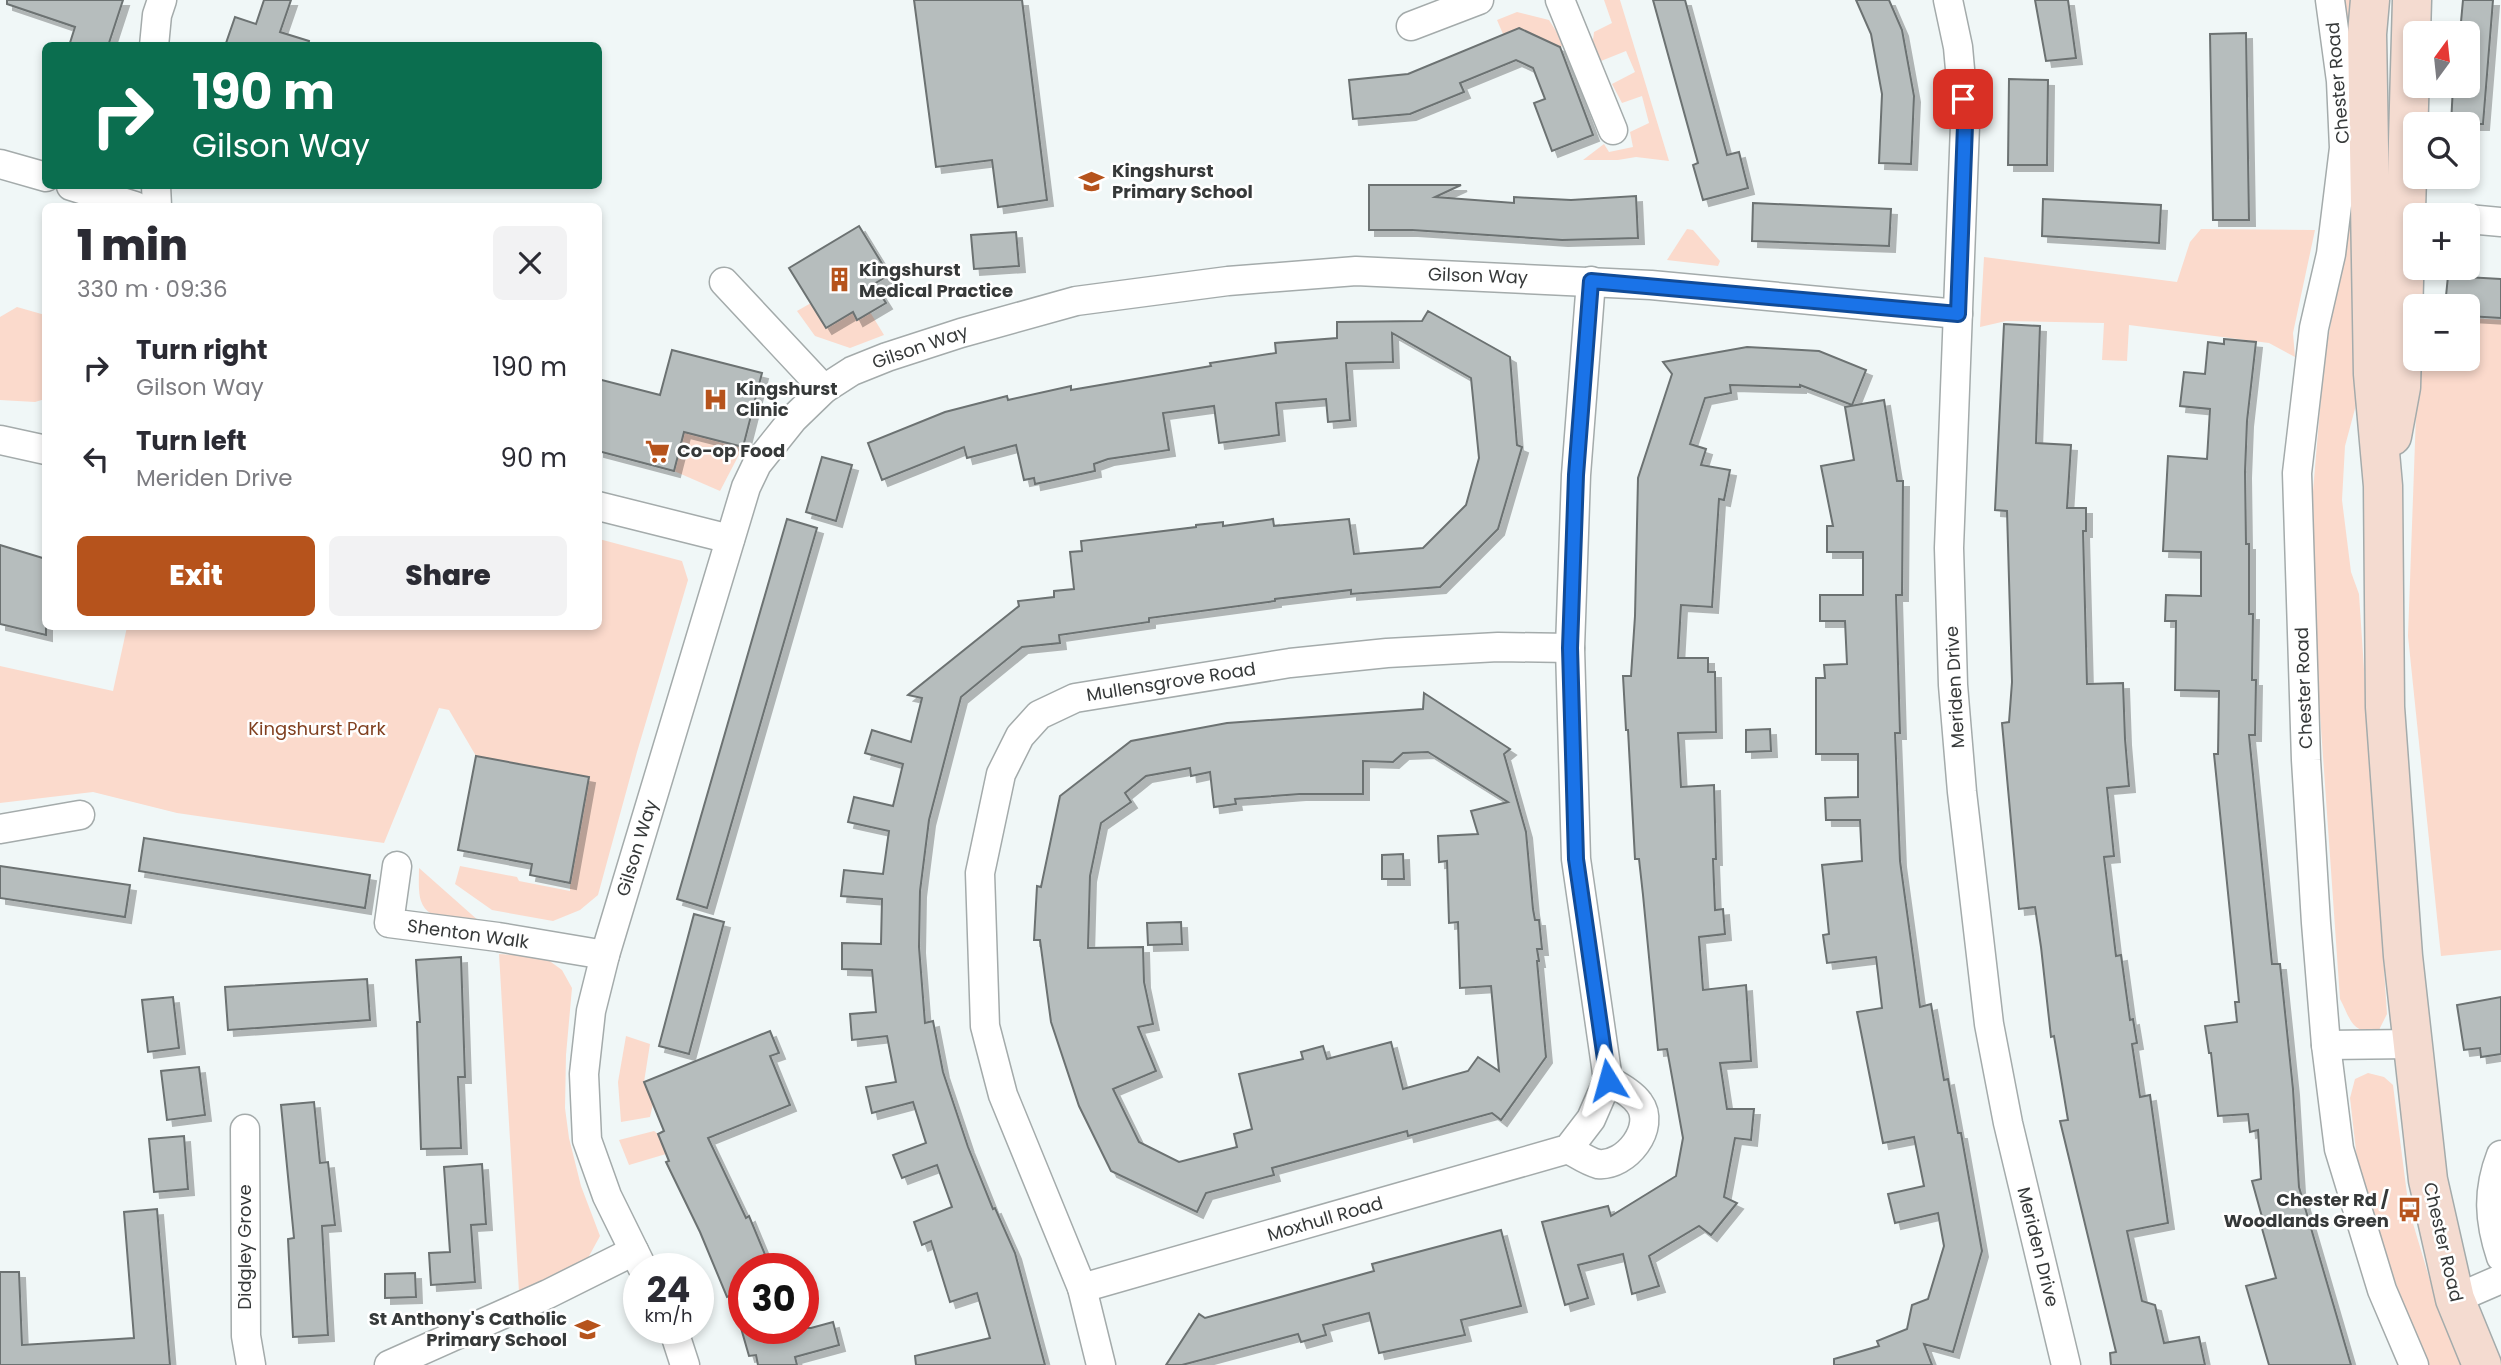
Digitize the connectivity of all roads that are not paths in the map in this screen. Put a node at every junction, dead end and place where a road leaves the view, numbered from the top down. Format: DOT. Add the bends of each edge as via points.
graph roads {
  1 [pos="162,0"];
  2 [pos="1479,0"];
  3 [pos="1560,0"];
  4 [pos="1948,0"];
  5 [pos="2330,0"];
  6 [pos="2370,0"];
  7 [pos="2412,0"];
  8 [pos="1411,26"];
  9 [pos="154,42"];
  10 [pos="1613,130"];
  11 [pos="0,164"];
  12 [pos="42,176"];
  13 [pos="81,189"];
  14 [pos="125,203"];
  15 [pos="2480,220"];
  16 [pos="2501,222"];
  17 [pos="1591,281"];
  18 [pos="724,282"];
  19 [pos="1958,314"];
  20 [pos="824,389"];
  21 [pos="0,440"];
  22 [pos="42,449"];
  23 [pos="2383,486"];
  24 [pos="602,507"];
  25 [pos="730,539"];
  26 [pos="1570,648"];
  27 [pos="80,815"];
  28 [pos="0,829"];
  29 [pos="397,866"];
  30 [pos="605,955"];
  31 [pos="2413,1044"];
  32 [pos="2326,1045"];
  33 [pos="1608,1080"];
  34 [pos="245,1129"];
  35 [pos="1568,1149"];
  36 [pos="2501,1155"];
  37 [pos="635,1253"];
  38 [pos="2501,1257"];
  39 [pos="623,1266"];
  40 [pos="2501,1279"];
  41 [pos="1082,1288"];
  42 [pos="2455,1299"];
  43 [pos="678,1344"];
  44 [pos="251,1365"];
  45 [pos="389,1365"];
  46 [pos="685,1365"];
  47 [pos="1101,1365"];
  48 [pos="2066,1365"];
  49 [pos="2414,1365"];
  50 [pos="2482,1365"];
  1 -- 9 [label="street"];
  2 -- 8 [label="street"];
  3 -- 10 [label="street"];
  4 -- 19 [label="street, Meriden Drive" via="1958,47 1965,125"];
  5 -- 32 [label="street, Chester Road" via="2344,148 2331,254 2314,328 2297,473 2306,760"];
  6 -- 23 [label="main road, Chester Road" via="2373,374"];
  7 -- 23 [label="main road, Chester Road" via="2401,387"];
  11 -- 12 [label="street"];
  13 -- 14 [label="street"];
  15 -- 16 [label="street"];
  17 -- 19 [label="street, Gilson Way"];
  17 -- 20 [label="street, Gilson Way" via="1356,271 1076,300 887,357"];
  17 -- 26 [label="street" via="1576,475"];
  18 -- 20 [label="street"];
  19 -- 48 [label="street, Meriden Drive" via="1949,548 1962,792 1989,1024"];
  20 -- 25 [label="street, Gilson Way" via="757,464"];
  21 -- 22 [label="street"];
  23 -- 31 [label="main road, Chester Road" via="2385,707"];
  24 -- 25 [label="street"];
  25 -- 30 [label="street, Gilson Way"];
  26 -- 33 [label="street" via="1576,859"];
  26 -- 41 [label="street, Mullensgrove Road" via="1498,647 1290,663 1075,698 1039,715 1020,736 1001,774 980,873 985,1026 1003,1095"];
  27 -- 28 [label="street"];
  29 -- 30 [label="street, Shenton Walk" via="389,923"];
  30 -- 37 [label="street, Gilson Way" via="591,1011 584,1074 587,1140"];
  31 -- 32 [label="street"];
  31 -- 42 [label="main road, Chester Road" via="2428,1180"];
  32 -- 49 [label="street, Chester Road" via="2339,1149 2382,1290"];
  33 -- 35 [label="street" via="1591,1119"];
  33 -- 35 [label="street" via="1640,1104 1644,1117 1639,1140 1615,1163 1597,1164"];
  34 -- 44 [label="street, Didgley Grove" via="246,1336"];
  35 -- 41 [label="street, Moxhull Road"];
  36 -- 38 [label="street" via="2492,1178 2492,1230"];
  39 -- 45 [label="street"];
  40 -- 42 [label="street"];
  41 -- 47 [label="street, Mullensgrove Road"];
  42 -- 50 [label="main road, Chester Road"];
  43 -- 46 [label="street"];
}
